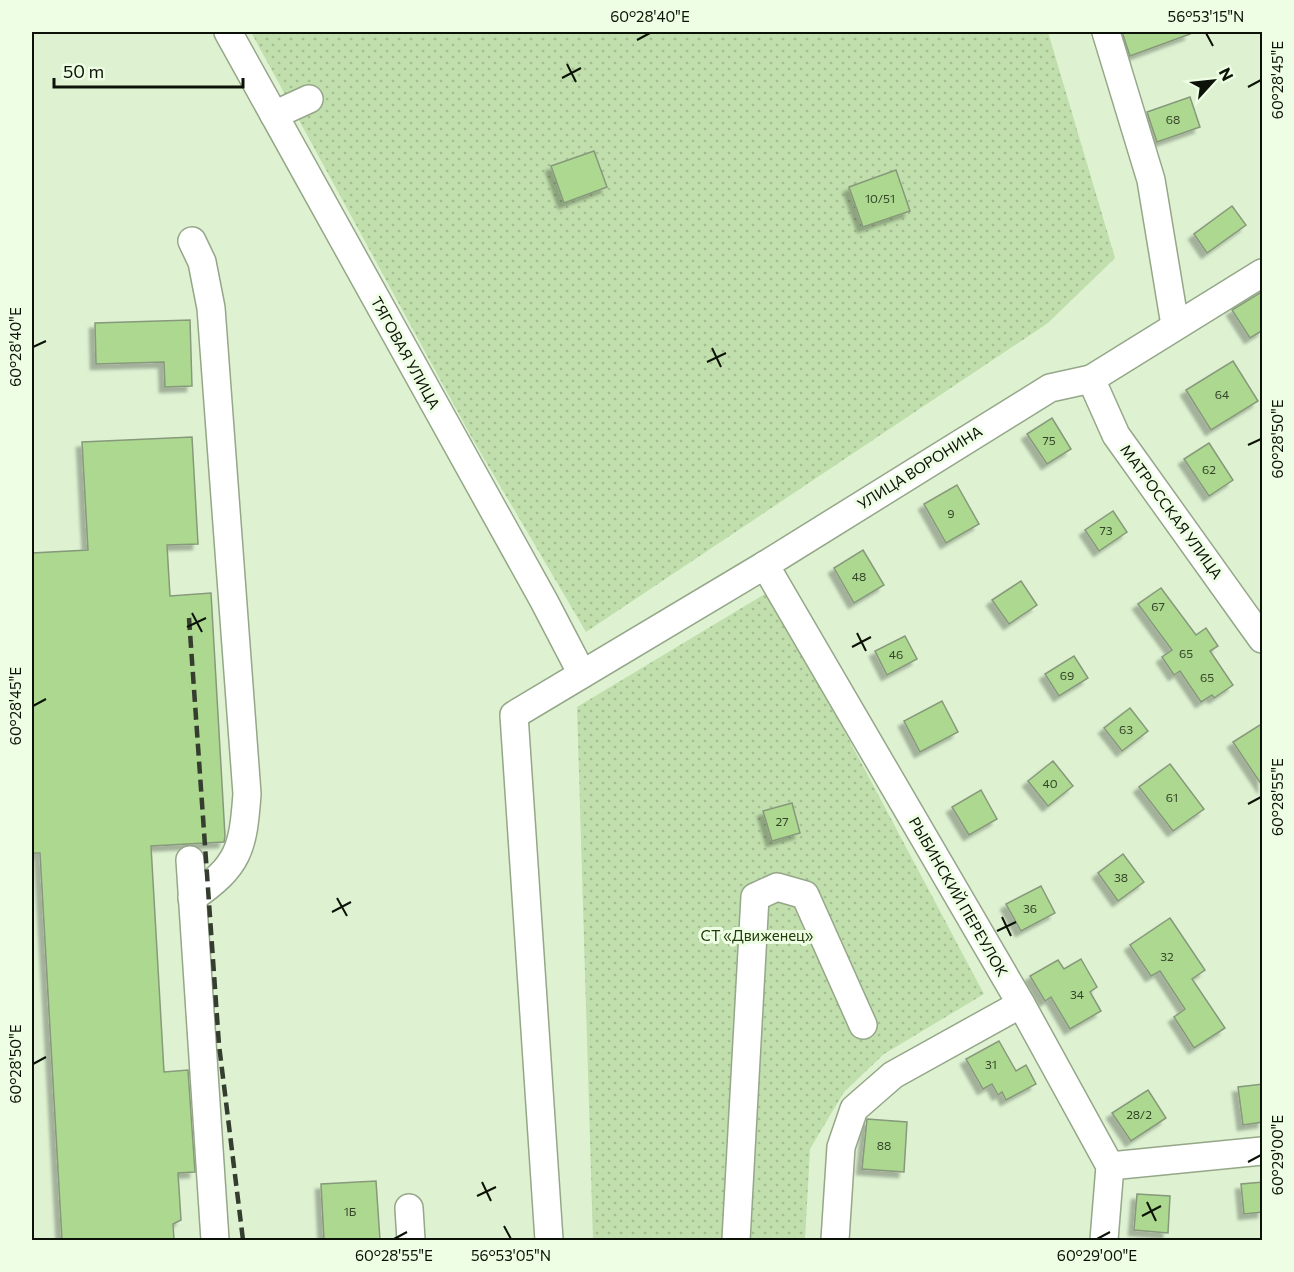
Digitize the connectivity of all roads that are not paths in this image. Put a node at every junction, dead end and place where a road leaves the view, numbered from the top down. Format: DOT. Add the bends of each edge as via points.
graph roads {
  1 [pos="228,32"];
  2 [pos="1106,32"];
  3 [pos="309,99"];
  4 [pos="274,115"];
  5 [pos="192,241"];
  6 [pos="1263,273"];
  7 [pos="1175,325"];
  8 [pos="1091,379"];
  9 [pos="765,565"];
  10 [pos="1263,639"];
  11 [pos="582,674"];
  12 [pos="190,860"];
  13 [pos="192,898"];
  14 [pos="1021,1004"];
  15 [pos="863,1025"];
  16 [pos="1263,1151"];
  17 [pos="1110,1166"];
  18 [pos="409,1208"];
  19 [pos="215,1240"];
  20 [pos="411,1240"];
  21 [pos="549,1240"];
  22 [pos="736,1240"];
  23 [pos="835,1240"];
  24 [pos="1104,1240"];
  1 -- 4 [label="street, ТЯГОВАЯ УЛИЦА"];
  2 -- 7 [label="street" via="1152,180"];
  3 -- 4 [label="street"];
  4 -- 11 [label="street, ТЯГОВАЯ УЛИЦА"];
  5 -- 13 [label="street" via="202,262 211,308 247,794 237,855 226,873"];
  6 -- 7 [label="street, УЛИЦА ВОРОНИНА"];
  7 -- 8 [label="street, УЛИЦА ВОРОНИНА"];
  8 -- 9 [label="street, УЛИЦА ВОРОНИНА" via="1050,388"];
  8 -- 10 [label="street, МАТРОССКАЯ УЛИЦА" via="1116,435"];
  9 -- 11 [label="street, УЛИЦА ВОРОНИНА"];
  9 -- 14 [label="street, РЫБИНСКИЙ ПЕРЕУЛОК"];
  11 -- 21 [label="street, УЛИЦА ВОРОНИНА" via="514,716"];
  12 -- 13 [label="street"];
  13 -- 19 [label="street"];
  14 -- 17 [label="street, РЫБИНСКИЙ ПЕРЕУЛОК"];
  14 -- 23 [label="street" via="893,1075 854,1109 841,1147"];
  15 -- 22 [label="street" via="805,895 777,887 755,897"];
  16 -- 17 [label="street"];
  17 -- 24 [label="street"];
  18 -- 20 [label="street"];
}
